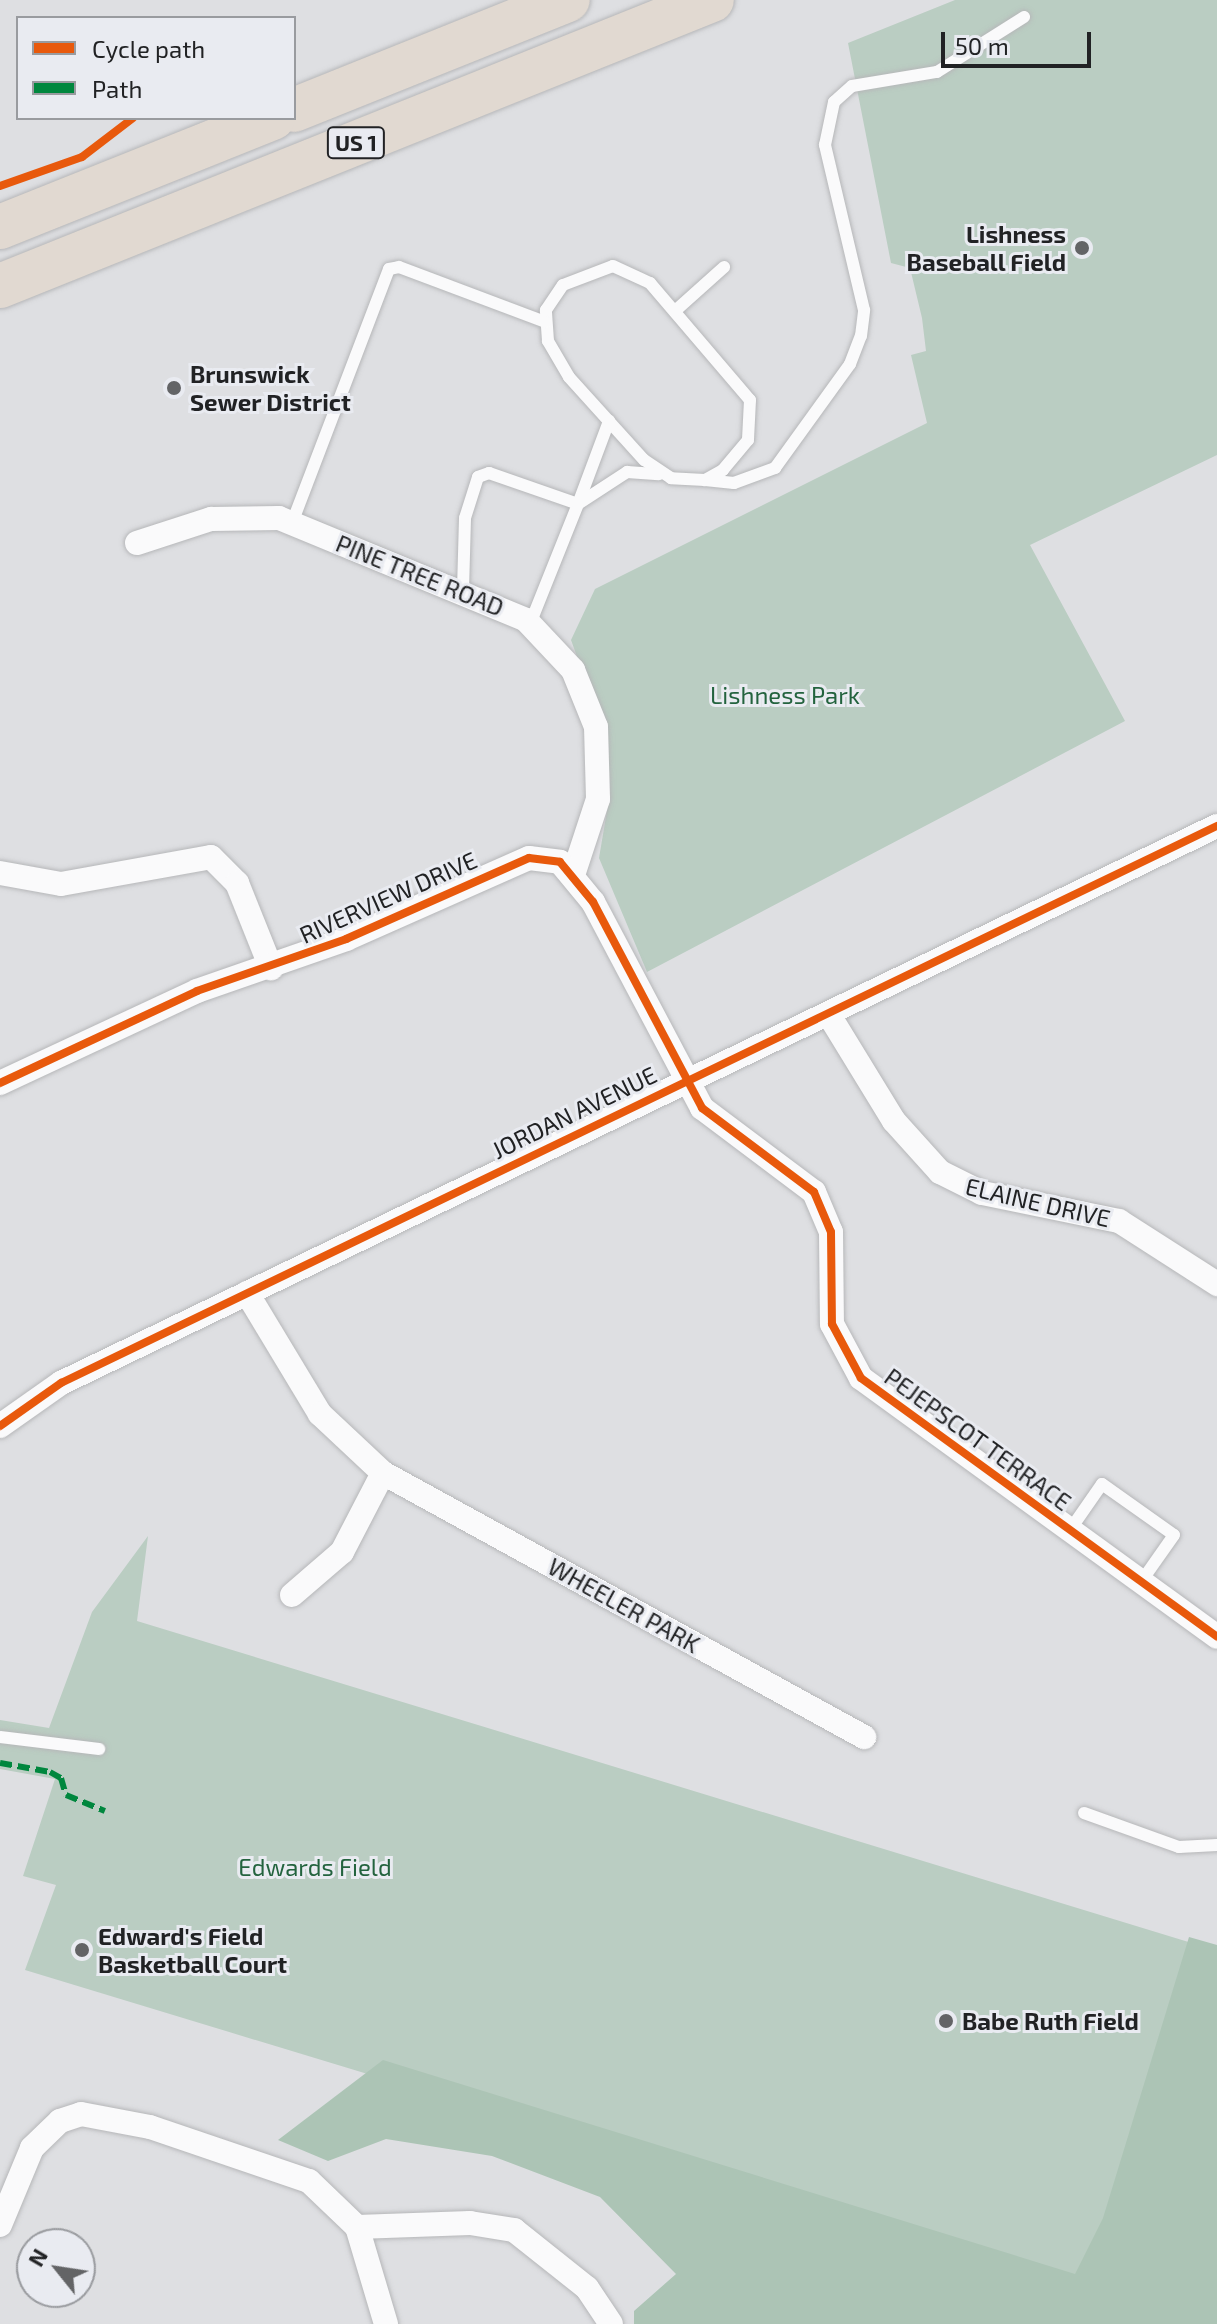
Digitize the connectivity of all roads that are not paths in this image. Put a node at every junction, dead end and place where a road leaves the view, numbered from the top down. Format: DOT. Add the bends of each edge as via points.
graph roads {
  1 [pos="568,0"];
  2 [pos="712,0"];
  3 [pos="1024,17"];
  4 [pos="296,109"];
  5 [pos="268,120"];
  6 [pos="0,227"];
  7 [pos="724,267"];
  8 [pos="0,286"];
  9 [pos="675,311"];
  10 [pos="545,322"];
  11 [pos="609,421"];
  12 [pos="671,478"];
  13 [pos="705,480"];
  14 [pos="578,504"];
  15 [pos="292,523"];
  16 [pos="137,543"];
  17 [pos="463,590"];
  18 [pos="530,624"];
  19 [pos="1213,835"];
  20 [pos="574,872"];
  21 [pos="0,873"];
  22 [pos="271,968"];
  23 [pos="829,1015"];
  24 [pos="684,1082"];
  25 [pos="0,1083"];
  26 [pos="1217,1284"];
  27 [pos="247,1293"];
  28 [pos="0,1426"];
  29 [pos="383,1473"];
  30 [pos="1070,1530"];
  31 [pos="1141,1582"];
  32 [pos="292,1595"];
  33 [pos="1217,1637"];
  34 [pos="0,1737"];
  35 [pos="864,1737"];
  36 [pos="99,1749"];
  37 [pos="1084,1813"];
  38 [pos="1217,1845"];
  39 [pos="0,2225"];
  40 [pos="357,2227"];
  41 [pos="386,2324"];
  42 [pos="611,2324"];
  1 -- 4 [label="highway, US 1"];
  2 -- 8 [label="highway, US 1"];
  3 -- 13 [label="lane" via="937,72 852,86 838,96 825,145 864,310 861,336 850,364 775,468 734,483"];
  5 -- 6 [label="highway"];
  7 -- 9 [label="lane"];
  9 -- 10 [label="lane" via="642,277 596,267 563,285"];
  9 -- 13 [label="lane" via="750,400 748,440"];
  10 -- 11 [label="lane" via="556,359"];
  10 -- 15 [label="lane" via="399,267 389,269"];
  11 -- 12 [label="lane"];
  11 -- 14 [label="lane"];
  12 -- 13 [label="lane"];
  12 -- 14 [label="lane" via="627,472"];
  14 -- 17 [label="lane" via="489,473 478,477 465,518"];
  14 -- 18 [label="lane"];
  15 -- 16 [label="street, PINE TREE ROAD" via="238,515"];
  15 -- 17 [label="street, PINE TREE ROAD"];
  17 -- 18 [label="street, PINE TREE ROAD"];
  18 -- 20 [label="street, PINE TREE ROAD" via="573,670 596,727 598,799"];
  19 -- 23 [label="street, JORDAN AVENUE"];
  20 -- 22 [label="street, RIVERVIEW DRIVE" via="529,858"];
  20 -- 24 [label="street"];
  21 -- 22 [label="street" via="61,884 211,857 237,883"];
  22 -- 25 [label="street, RIVERVIEW DRIVE" via="197,991"];
  23 -- 24 [label="street, JORDAN AVENUE"];
  23 -- 26 [label="street, ELAINE DRIVE" via="894,1121 960,1185 1119,1221"];
  24 -- 27 [label="street, JORDAN AVENUE"];
  24 -- 30 [label="street, PEJEPSCOT TERRACE" via="702,1108 814,1192 831,1232 832,1324 861,1378"];
  27 -- 28 [label="street, JORDAN AVENUE" via="61,1383"];
  27 -- 29 [label="street, WHEELER PARK" via="320,1414"];
  29 -- 32 [label="street" via="342,1552"];
  29 -- 35 [label="street, WHEELER PARK"];
  30 -- 31 [label="street, PEJEPSCOT TERRACE"];
  30 -- 31 [label="lane" via="1102,1484 1174,1535"];
  31 -- 33 [label="street, PEJEPSCOT TERRACE"];
  34 -- 36 [label="lane"];
  37 -- 38 [label="lane" via="1179,1847"];
  39 -- 40 [label="street" via="32,2148 60,2121 105,2114 297,2176"];
  40 -- 41 [label="street"];
  40 -- 42 [label="street" via="470,2223 514,2230 587,2288"];
}
